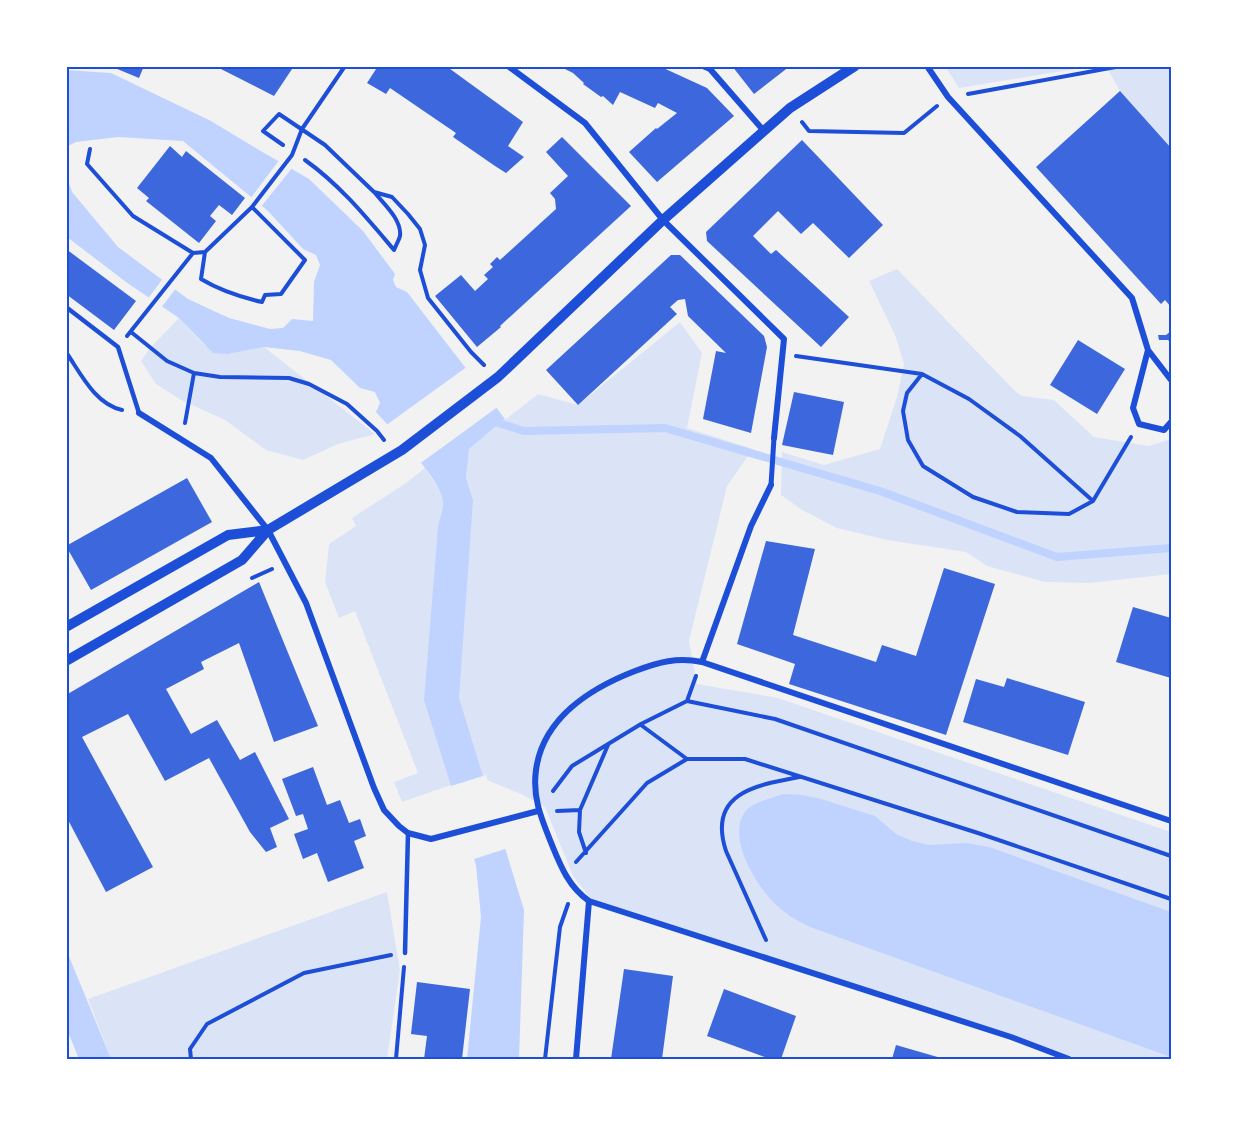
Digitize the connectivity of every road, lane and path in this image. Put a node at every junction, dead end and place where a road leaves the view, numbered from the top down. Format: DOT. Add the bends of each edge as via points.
graph roads {
  1 [pos="345,66"];
  2 [pos="508,66"];
  3 [pos="703,66"];
  4 [pos="855,66"];
  5 [pos="927,66"];
  6 [pos="1120,66"];
  7 [pos="948,97"];
  8 [pos="302,129"];
  9 [pos="764,131"];
  10 [pos="809,131"];
  11 [pos="283,145"];
  12 [pos="90,149"];
  13 [pos="304,160"];
  14 [pos="374,192"];
  15 [pos="252,207"];
  16 [pos="663,220"];
  17 [pos="206,252"];
  18 [pos="193,253"];
  19 [pos="66,307"];
  20 [pos="131,332"];
  21 [pos="118,347"];
  22 [pos="1148,350"];
  23 [pos="66,352"];
  24 [pos="783,354"];
  25 [pos="194,373"];
  26 [pos="922,374"];
  27 [pos="498,377"];
  28 [pos="1171,380"];
  29 [pos="139,413"];
  30 [pos="1171,422"];
  31 [pos="1139,424"];
  32 [pos="774,438"];
  33 [pos="182,440"];
  34 [pos="399,453"];
  35 [pos="771,485"];
  36 [pos="1093,501"];
  37 [pos="268,530"];
  38 [pos="66,627"];
  39 [pos="66,660"];
  40 [pos="702,662"];
  41 [pos="687,701"];
  42 [pos="640,724"];
  43 [pos="608,744"];
  44 [pos="687,759"];
  45 [pos="800,777"];
  46 [pos="580,810"];
  47 [pos="538,811"];
  48 [pos="1171,821"];
  49 [pos="408,833"];
  50 [pos="586,853"];
  51 [pos="1171,856"];
  52 [pos="564,873"];
  53 [pos="574,889"];
  54 [pos="1171,899"];
  55 [pos="589,901"];
  56 [pos="405,953"];
  57 [pos="774,961"];
  58 [pos="191,1059"];
  59 [pos="396,1059"];
  60 [pos="544,1059"];
  61 [pos="576,1059"];
  62 [pos="1069,1059"];
  1 -- 8 [label="path"];
  2 -- 16 [label="street" via="585,123"];
  3 -- 9 [label="street" via="710,69"];
  4 -- 9 [label="street" via="790,108"];
  5 -- 7 [label="street"];
  6 -- 7 [label="path"];
  7 -- 10 [label="path" via="904,133"];
  7 -- 22 [label="street" via="1132,298"];
  8 -- 11 [label="path" via="279,114 263,131"];
  8 -- 14 [label="path" via="325,145"];
  8 -- 15 [label="path" via="292,155"];
  9 -- 16 [label="street"];
  12 -- 18 [label="path" via="87,164 133,216"];
  13 -- 14 [label="path" via="324,173 359,208 394,250 399,230 393,215"];
  14 -- 27 [label="path" via="392,197 420,229 425,245 420,270 428,298 471,352"];
  15 -- 17 [label="path"];
  15 -- 17 [label="path" via="305,260 281,294 265,295 262,302 216,288 201,279"];
  16 -- 24 [label="street" via="784,339"];
  16 -- 27 [label="street"];
  17 -- 18 [label="path"];
  18 -- 20 [label="path"];
  19 -- 21 [label="lane"];
  20 -- 21 [label="path"];
  20 -- 25 [label="path" via="167,361"];
  21 -- 29 [label="lane"];
  22 -- 28 [label="street"];
  22 -- 31 [label="street" via="1133,408"];
  23 -- 29 [label="path" via="98,397 110,407"];
  24 -- 26 [label="path"];
  24 -- 32 [label="street"];
  25 -- 33 [label="path"];
  25 -- 34 [label="path" via="289,378 309,384 347,404"];
  26 -- 36 [label="path" via="969,399 1020,436"];
  26 -- 36 [label="path" via="907,393 903,411 908,440 923,466 973,496 1017,512 1070,514"];
  27 -- 34 [label="street"];
  29 -- 33 [label="street"];
  30 -- 31 [label="street" via="1164,430"];
  31 -- 36 [label="path"];
  32 -- 35 [label="street"];
  33 -- 37 [label="street" via="211,458"];
  34 -- 37 [label="street"];
  35 -- 40 [label="street" via="751,526"];
  37 -- 38 [label="street" via="228,535"];
  37 -- 39 [label="street" via="242,560"];
  37 -- 49 [label="street" via="306,603 380,802"];
  40 -- 41 [label="path"];
  40 -- 47 [label="street" via="674,659 658,663 595,688 575,703 540,750 534,791"];
  40 -- 48 [label="street"];
  41 -- 42 [label="path"];
  41 -- 51 [label="path" via="775,719"];
  42 -- 43 [label="path"];
  42 -- 44 [label="path"];
  43 -- 46 [label="path"];
  43 -- 47 [label="path" via="572,766"];
  44 -- 45 [label="path" via="745,759"];
  44 -- 50 [label="path" via="647,783"];
  45 -- 54 [label="path"];
  45 -- 57 [label="path" via="746,790 732,801 722,825 726,851"];
  46 -- 47 [label="path"];
  46 -- 50 [label="path" via="579,832"];
  47 -- 49 [label="street" via="440,838"];
  47 -- 52 [label="street"];
  49 -- 56 [label="lane"];
  50 -- 52 [label="path"];
  52 -- 53 [label="street"];
  53 -- 55 [label="street"];
  53 -- 60 [label="path" via="560,927"];
  55 -- 57 [label="street"];
  55 -- 61 [label="street"];
  56 -- 58 [label="path" via="304,973 207,1024 190,1049"];
  56 -- 59 [label="path"];
  57 -- 62 [label="street"];
}
